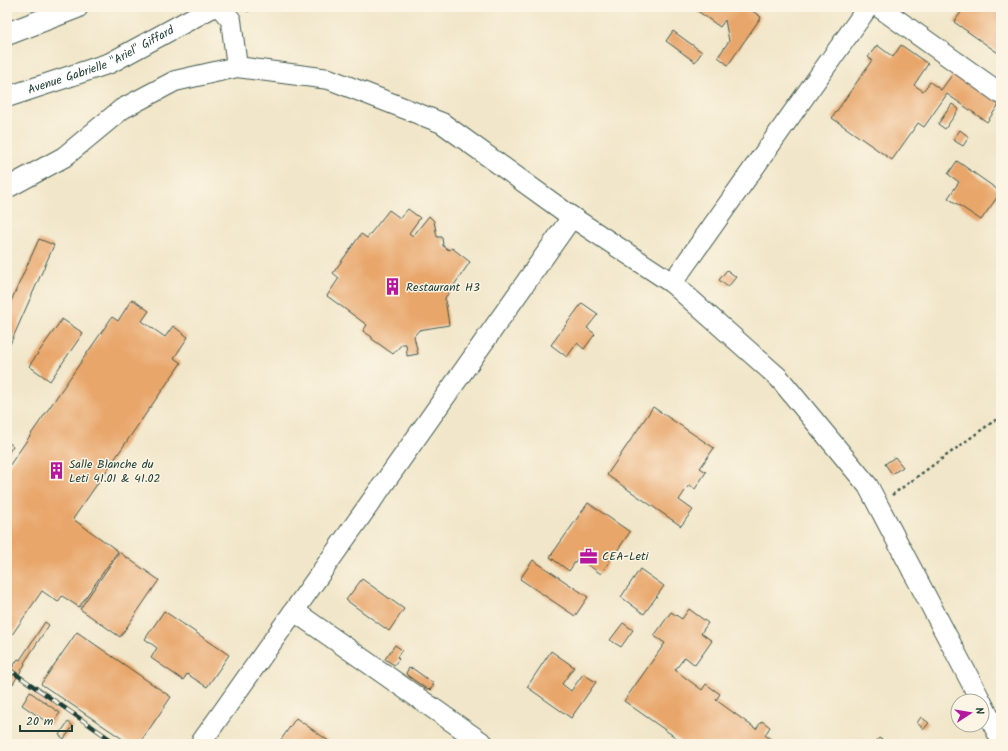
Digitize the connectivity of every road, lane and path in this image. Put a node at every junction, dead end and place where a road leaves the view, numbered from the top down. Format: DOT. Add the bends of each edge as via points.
graph roads {
  1 [pos="77,7"];
  2 [pos="213,7"];
  3 [pos="220,7"];
  4 [pos="868,7"];
  5 [pos="879,7"];
  6 [pos="7,34"];
  7 [pos="237,68"];
  8 [pos="1001,94"];
  9 [pos="7,97"];
  10 [pos="7,188"];
  11 [pos="572,217"];
  12 [pos="672,283"];
  13 [pos="1001,414"];
  14 [pos="878,505"];
  15 [pos="294,610"];
  16 [pos="976,693"];
  17 [pos="990,719"];
  18 [pos="1001,740"];
  19 [pos="200,744"];
  20 [pos="484,744"];
  1 -- 6 [label="highway"];
  2 -- 9 [label="street, Avenue Gabrielle \"Ariel\" Giffard" via="110,63"];
  3 -- 7 [label="street" via="231,20"];
  4 -- 12 [label="street"];
  5 -- 8 [label="street"];
  7 -- 10 [label="street" via="175,81 122,109 64,157"];
  7 -- 11 [label="street" via="329,79 442,123"];
  11 -- 12 [label="street"];
  11 -- 15 [label="street"];
  12 -- 14 [label="street" via="779,378 868,486"];
  13 -- 14 [label="path"];
  14 -- 16 [label="street"];
  15 -- 19 [label="street"];
  15 -- 20 [label="street"];
  17 -- 18 [label="street"];
}
